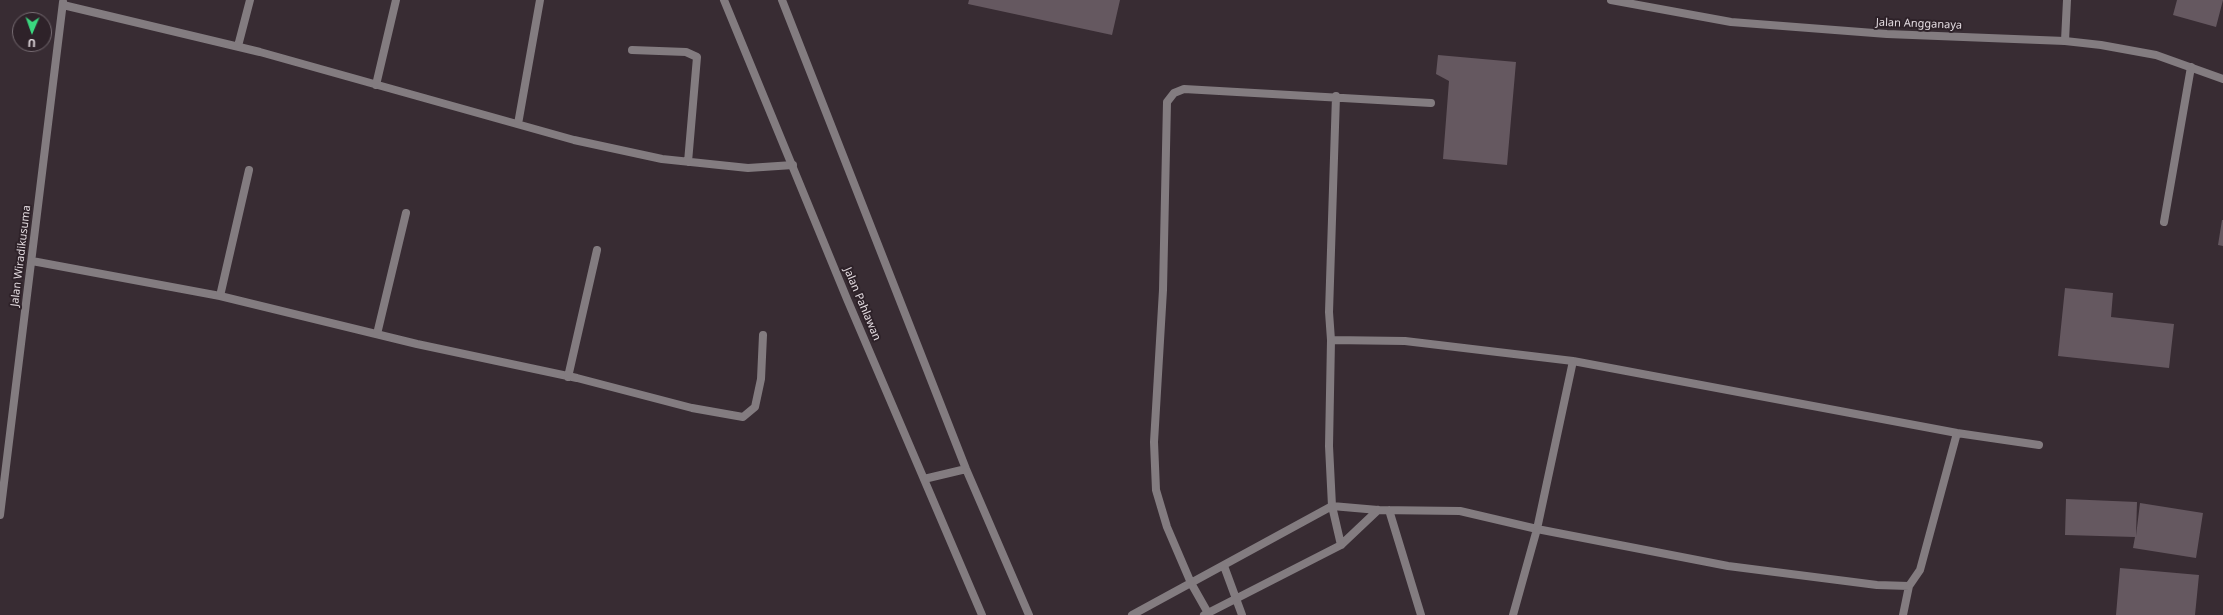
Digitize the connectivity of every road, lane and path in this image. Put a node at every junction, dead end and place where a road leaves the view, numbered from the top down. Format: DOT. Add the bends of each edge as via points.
graph roads {
  1 [pos="250,0"];
  2 [pos="396,0"];
  3 [pos="540,0"];
  4 [pos="724,0"];
  5 [pos="782,0"];
  6 [pos="1611,0"];
  7 [pos="2067,0"];
  8 [pos="63,2"];
  9 [pos="2065,41"];
  10 [pos="238,46"];
  11 [pos="632,50"];
  12 [pos="2191,67"];
  13 [pos="2223,79"];
  14 [pos="376,85"];
  15 [pos="1336,96"];
  16 [pos="1431,103"];
  17 [pos="518,124"];
  18 [pos="688,162"];
  19 [pos="793,164"];
  20 [pos="249,170"];
  21 [pos="406,213"];
  22 [pos="2164,222"];
  23 [pos="597,250"];
  24 [pos="32,261"];
  25 [pos="220,296"];
  26 [pos="377,334"];
  27 [pos="763,335"];
  28 [pos="1331,340"];
  29 [pos="1573,361"];
  30 [pos="568,377"];
  31 [pos="1957,433"];
  32 [pos="2039,445"];
  33 [pos="966,469"];
  34 [pos="924,479"];
  35 [pos="1332,506"];
  36 [pos="1378,510"];
  37 [pos="1389,510"];
  38 [pos="0,515"];
  39 [pos="1537,529"];
  40 [pos="1341,545"];
  41 [pos="1224,566"];
  42 [pos="1191,583"];
  43 [pos="1909,586"];
  44 [pos="1236,600"];
  45 [pos="1206,614"];
  46 [pos="982,615"];
  47 [pos="1029,615"];
  48 [pos="1132,615"];
  49 [pos="1242,615"];
  50 [pos="1421,615"];
  51 [pos="1513,615"];
  52 [pos="1902,615"];
  1 -- 10 [label="street"];
  2 -- 14 [label="street"];
  3 -- 17 [label="street"];
  4 -- 19 [label="street, Jalan Pahlawan"];
  5 -- 33 [label="street"];
  6 -- 9 [label="street, Jalan Angganaya" via="1731,22 1887,34"];
  7 -- 9 [label="street"];
  8 -- 10 [label="street"];
  8 -- 24 [label="street, Jalan Wiradikusuma"];
  9 -- 12 [label="street, Jalan Angganaya" via="2156,55"];
  10 -- 14 [label="street"];
  11 -- 18 [label="street" via="686,52 697,57"];
  12 -- 13 [label="street, Jalan Angganaya"];
  12 -- 22 [label="street"];
  14 -- 17 [label="street"];
  15 -- 16 [label="street"];
  15 -- 28 [label="street" via="1329,312"];
  15 -- 42 [label="street" via="1312,97 1184,89 1174,93 1167,102 1163,290 1154,442 1156,490 1167,527"];
  17 -- 18 [label="street" via="574,140"];
  18 -- 19 [label="street" via="748,168"];
  19 -- 34 [label="street, Jalan Pahlawan"];
  20 -- 25 [label="street"];
  21 -- 26 [label="street"];
  23 -- 30 [label="street"];
  24 -- 25 [label="street"];
  24 -- 38 [label="street, Jalan Wiradikusuma"];
  25 -- 26 [label="street"];
  26 -- 30 [label="street"];
  27 -- 30 [label="street" via="761,379 755,408 743,417 692,408"];
  28 -- 29 [label="street" via="1405,341"];
  28 -- 35 [label="street" via="1329,446"];
  29 -- 31 [label="street"];
  29 -- 39 [label="street"];
  31 -- 32 [label="street"];
  31 -- 43 [label="street" via="1920,570"];
  33 -- 34 [label="street"];
  33 -- 47 [label="street"];
  34 -- 46 [label="street, Jalan Pahlawan"];
  35 -- 36 [label="street"];
  35 -- 40 [label="street"];
  35 -- 41 [label="street"];
  36 -- 37 [label="street"];
  36 -- 40 [label="street"];
  37 -- 39 [label="street" via="1460,511"];
  37 -- 50 [label="street"];
  39 -- 43 [label="street" via="1728,566 1877,585"];
  39 -- 51 [label="street"];
  40 -- 44 [label="street"];
  41 -- 42 [label="street"];
  41 -- 44 [label="street"];
  42 -- 45 [label="street"];
  42 -- 48 [label="street"];
  43 -- 52 [label="street"];
  44 -- 45 [label="street"];
  44 -- 49 [label="street"];
}
